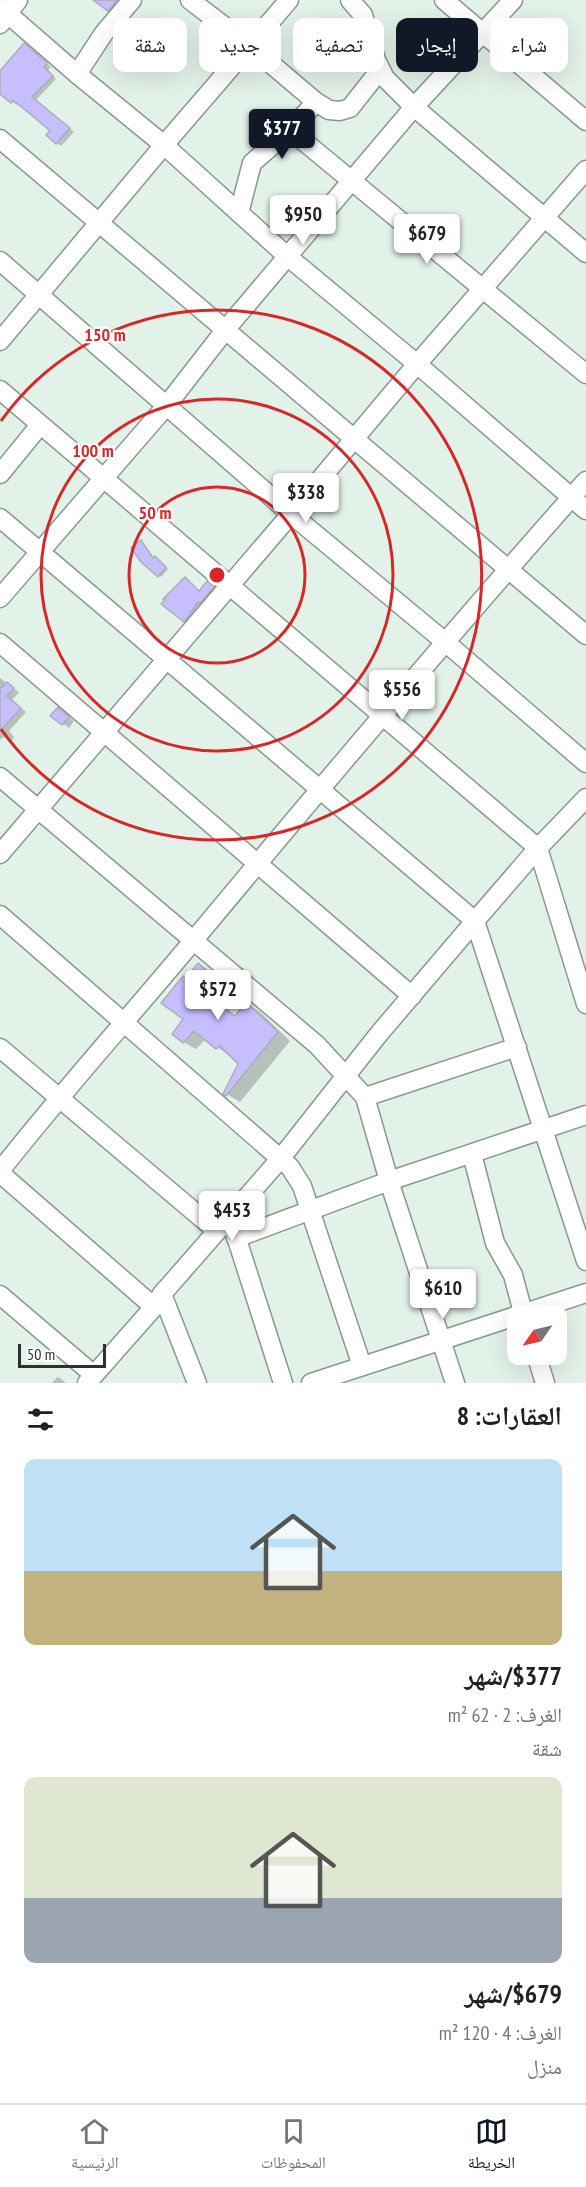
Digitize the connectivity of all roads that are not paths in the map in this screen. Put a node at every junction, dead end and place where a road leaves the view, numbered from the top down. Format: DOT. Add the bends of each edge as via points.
graph roads {
  1 [pos="132,0"];
  2 [pos="190,0"];
  3 [pos="289,0"];
  4 [pos="351,0"];
  5 [pos="444,0"];
  6 [pos="513,0"];
  7 [pos="6,11"];
  8 [pos="213,18"];
  9 [pos="274,18"];
  10 [pos="364,18"];
  11 [pos="482,34"];
  12 [pos="227,72"];
  13 [pos="281,72"];
  14 [pos="378,72"];
  15 [pos="382,72"];
  16 [pos="77,74"];
  17 [pos="316,102"];
  18 [pos="414,107"];
  19 [pos="586,121"];
  20 [pos="290,130"];
  21 [pos="0,139"];
  22 [pos="164,145"];
  23 [pos="586,170"];
  24 [pos="352,181"];
  25 [pos="239,213"];
  26 [pos="544,218"];
  27 [pos="100,223"];
  28 [pos="586,253"];
  29 [pos="287,256"];
  30 [pos="0,261"];
  31 [pos="482,288"];
  32 [pos="40,295"];
  33 [pos="226,329"];
  34 [pos="0,342"];
  35 [pos="417,364"];
  36 [pos="586,374"];
  37 [pos="0,390"];
  38 [pos="167,405"];
  39 [pos="40,425"];
  40 [pos="354,438"];
  41 [pos="0,474"];
  42 [pos="103,480"];
  43 [pos="586,481"];
  44 [pos="571,497"];
  45 [pos="586,510"];
  46 [pos="291,514"];
  47 [pos="0,518"];
  48 [pos="41,553"];
  49 [pos="508,569"];
  50 [pos="229,586"];
  51 [pos="0,598"];
  52 [pos="586,635"];
  53 [pos="444,641"];
  54 [pos="0,643"];
  55 [pos="166,659"];
  56 [pos="383,716"];
  57 [pos="105,733"];
  58 [pos="586,763"];
  59 [pos="0,777"];
  60 [pos="319,789"];
  61 [pos="586,798"];
  62 [pos="38,809"];
  63 [pos="538,848"];
  64 [pos="0,855"];
  65 [pos="255,864"];
  66 [pos="0,915"];
  67 [pos="475,921"];
  68 [pos="193,941"];
  69 [pos="412,996"];
  70 [pos="586,1004"];
  71 [pos="122,1023"];
  72 [pos="517,1047"];
  73 [pos="0,1048"];
  74 [pos="346,1076"];
  75 [pos="58,1097"];
  76 [pos="365,1097"];
  77 [pos="586,1115"];
  78 [pos="543,1130"];
  79 [pos="472,1154"];
  80 [pos="281,1158"];
  81 [pos="0,1172"];
  82 [pos="389,1181"];
  83 [pos="310,1210"];
  84 [pos="229,1217"];
  85 [pos="217,1231"];
  86 [pos="236,1238"];
  87 [pos="586,1261"];
  88 [pos="586,1293"];
  89 [pos="0,1295"];
  90 [pos="158,1300"];
  91 [pos="521,1305"];
  92 [pos="551,1305"];
  93 [pos="507,1319"];
  94 [pos="440,1340"];
  95 [pos="539,1365"];
  96 [pos="362,1366"];
  97 [pos="96,1377"];
  98 [pos="197,1383"];
  99 [pos="283,1383"];
  100 [pos="311,1383"];
  101 [pos="455,1383"];
  102 [pos="545,1383"];
  1 -- 16 [label="street"];
  2 -- 8 [label="street"];
  3 -- 9 [label="street"];
  4 -- 10 [label="street"];
  5 -- 11 [label="street"];
  6 -- 11 [label="street"];
  7 -- 16 [label="street"];
  11 -- 18 [label="street"];
  11 -- 19 [label="street"];
  12 -- 22 [label="street"];
  13 -- 17 [label="street"];
  14 -- 17 [label="street" via="347,110 330,110"];
  15 -- 18 [label="street"];
  16 -- 22 [label="street"];
  17 -- 20 [label="street"];
  18 -- 24 [label="street"];
  18 -- 26 [label="street"];
  20 -- 24 [label="street"];
  20 -- 25 [label="street" via="252,163"];
  21 -- 27 [label="street"];
  22 -- 25 [label="street"];
  22 -- 27 [label="street"];
  23 -- 26 [label="street"];
  24 -- 29 [label="street"];
  24 -- 31 [label="street"];
  25 -- 29 [label="street"];
  26 -- 28 [label="street"];
  26 -- 31 [label="street"];
  27 -- 32 [label="street"];
  27 -- 33 [label="street"];
  29 -- 33 [label="street"];
  29 -- 35 [label="street"];
  30 -- 32 [label="street"];
  31 -- 35 [label="street"];
  31 -- 36 [label="street"];
  32 -- 34 [label="street"];
  32 -- 38 [label="street"];
  33 -- 38 [label="street"];
  33 -- 40 [label="street"];
  35 -- 40 [label="street"];
  35 -- 44 [label="street"];
  37 -- 39 [label="street"];
  38 -- 42 [label="street"];
  38 -- 46 [label="street"];
  39 -- 41 [label="street"];
  39 -- 42 [label="street"];
  40 -- 46 [label="street"];
  40 -- 49 [label="street"];
  42 -- 48 [label="street"];
  42 -- 50 [label="street"];
  43 -- 44 [label="street"];
  44 -- 45 [label="street"];
  44 -- 49 [label="street"];
  46 -- 50 [label="street"];
  46 -- 53 [label="street"];
  47 -- 48 [label="street"];
  48 -- 51 [label="street"];
  48 -- 55 [label="street"];
  49 -- 52 [label="street"];
  49 -- 53 [label="street"];
  50 -- 55 [label="street"];
  50 -- 56 [label="street"];
  53 -- 56 [label="street"];
  53 -- 58 [label="street"];
  54 -- 57 [label="street"];
  55 -- 57 [label="street"];
  55 -- 60 [label="street"];
  56 -- 60 [label="street"];
  56 -- 63 [label="street"];
  57 -- 62 [label="street"];
  57 -- 65 [label="street"];
  59 -- 62 [label="street"];
  60 -- 65 [label="street"];
  60 -- 67 [label="street"];
  61 -- 63 [label="street"];
  62 -- 64 [label="street"];
  62 -- 68 [label="street"];
  63 -- 67 [label="street"];
  63 -- 70 [label="street"];
  65 -- 68 [label="street"];
  65 -- 69 [label="street"];
  66 -- 71 [label="street"];
  67 -- 69 [label="street"];
  67 -- 72 [label="street"];
  68 -- 71 [label="street"];
  68 -- 74 [label="street" via="317,1045"];
  69 -- 74 [label="street"];
  71 -- 75 [label="street"];
  71 -- 80 [label="street"];
  72 -- 76 [label="street"];
  72 -- 78 [label="street"];
  73 -- 75 [label="street"];
  74 -- 76 [label="street"];
  74 -- 80 [label="street"];
  75 -- 81 [label="street"];
  75 -- 85 [label="street"];
  76 -- 82 [label="street"];
  77 -- 78 [label="street"];
  78 -- 79 [label="street"];
  78 -- 87 [label="street"];
  79 -- 82 [label="street"];
  79 -- 91 [label="street" via="495,1243 513,1275"];
  80 -- 83 [label="street" via="297,1176"];
  80 -- 84 [label="street"];
  81 -- 90 [label="street"];
  82 -- 83 [label="street"];
  82 -- 94 [label="street"];
  83 -- 86 [label="street"];
  83 -- 96 [label="street"];
  84 -- 85 [label="street"];
  84 -- 86 [label="street"];
  85 -- 90 [label="street"];
  86 -- 99 [label="street"];
  88 -- 92 [label="street"];
  89 -- 97 [label="street"];
  90 -- 97 [label="street"];
  90 -- 98 [label="street"];
  93 -- 94 [label="street"];
  94 -- 96 [label="street"];
  94 -- 101 [label="street"];
  95 -- 102 [label="street"];
  96 -- 100 [label="street"];
}
